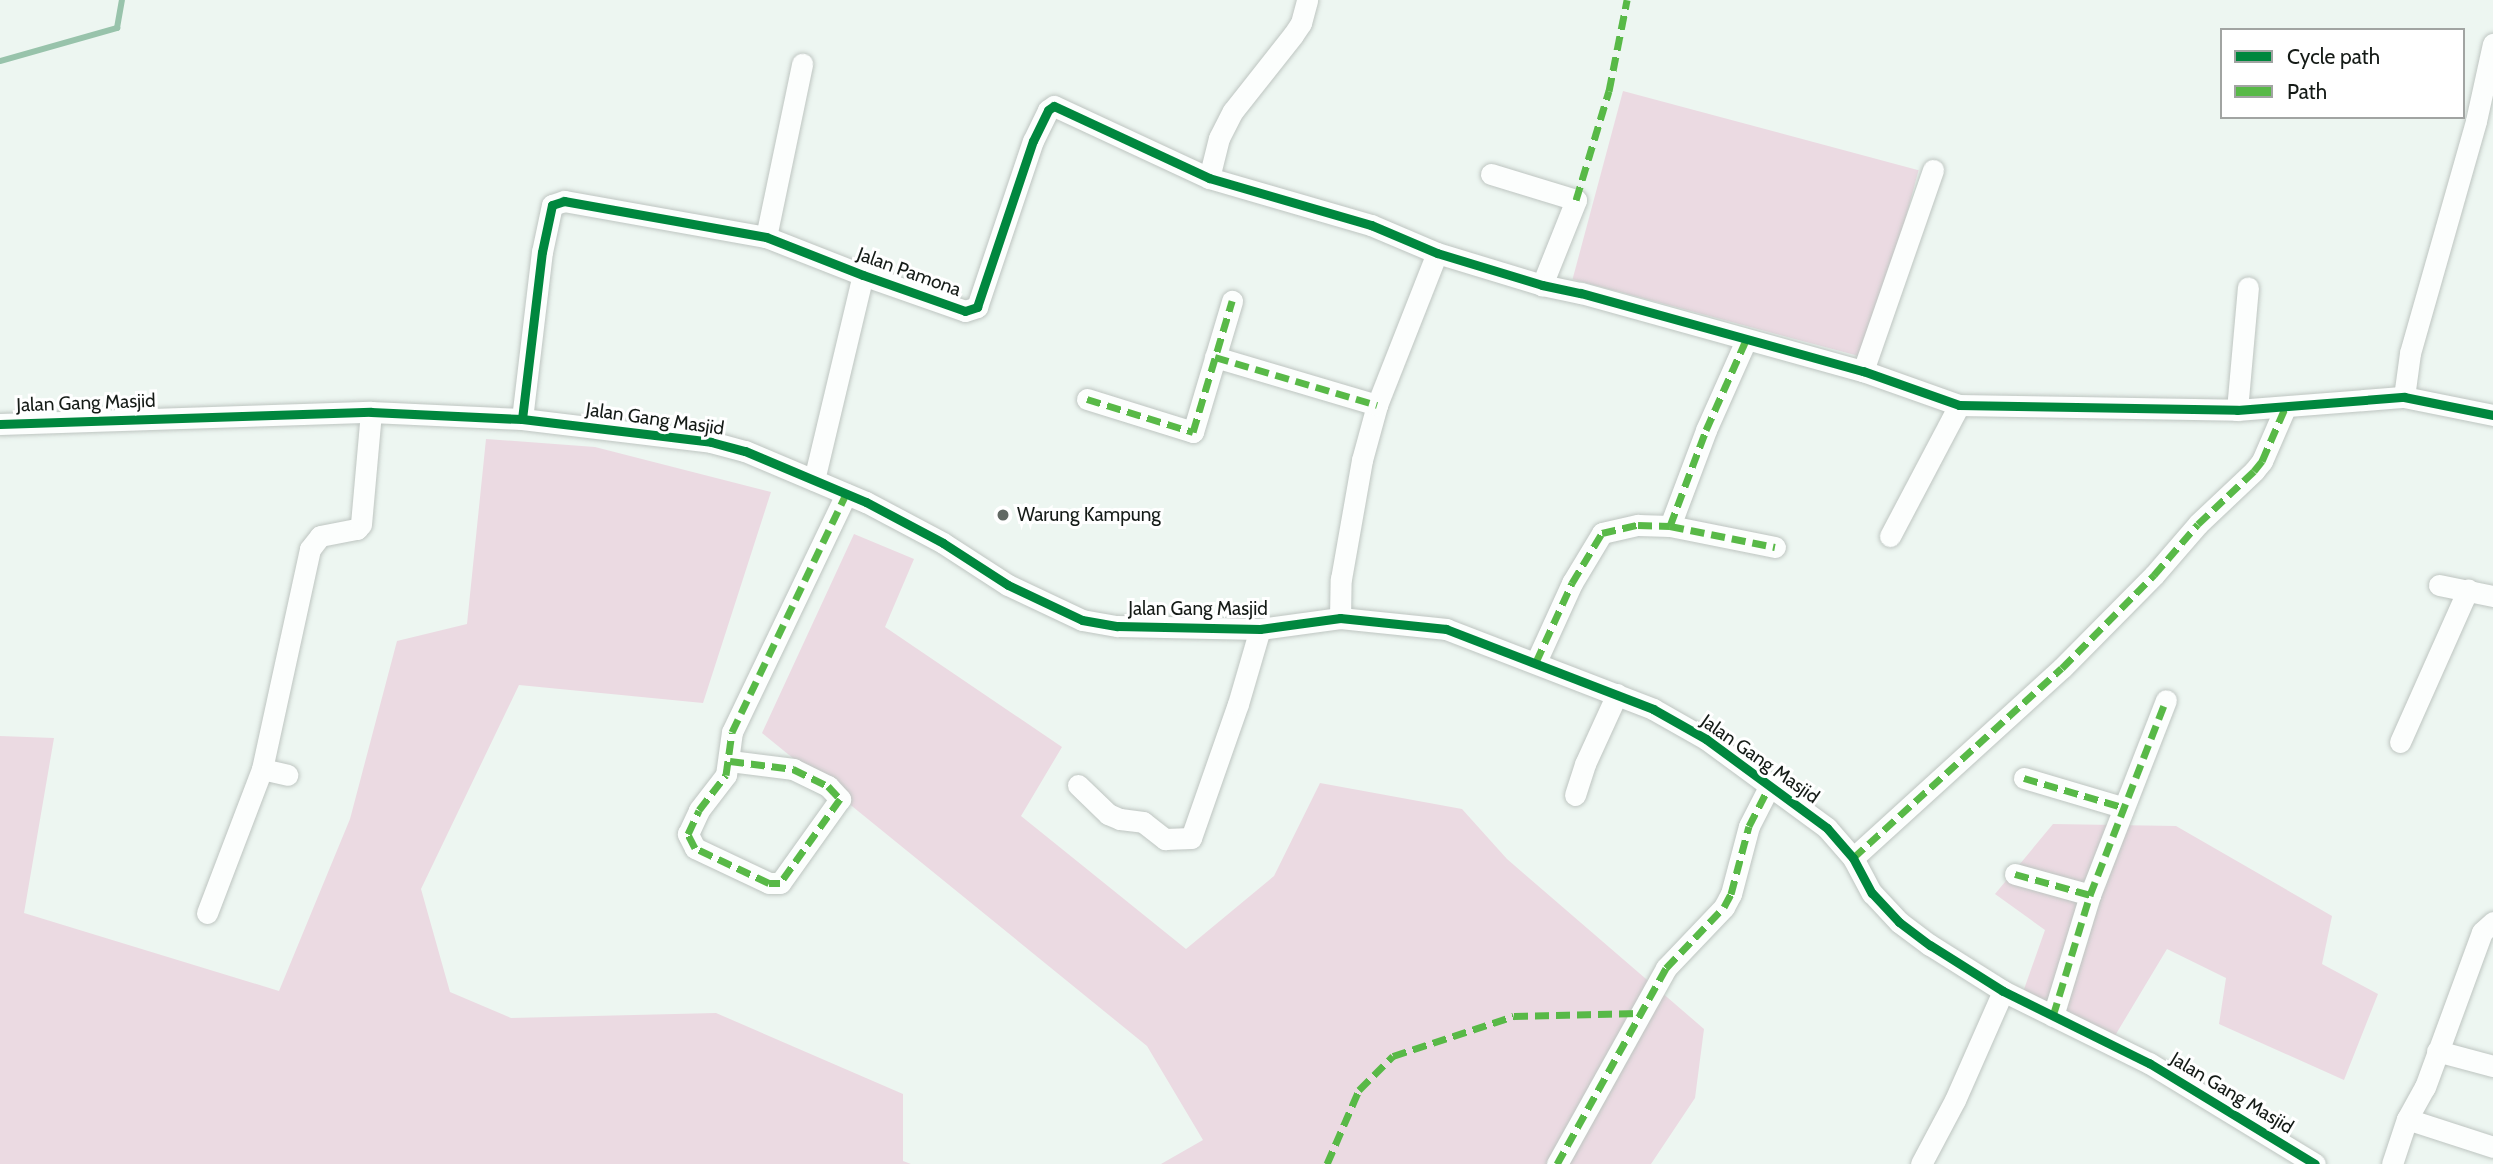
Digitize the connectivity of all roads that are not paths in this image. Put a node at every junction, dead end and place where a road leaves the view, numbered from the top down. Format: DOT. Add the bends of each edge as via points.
graph roads {
  1 [pos="1307,0"];
  2 [pos="2493,44"];
  3 [pos="802,64"];
  4 [pos="2489,76"];
  5 [pos="1933,170"];
  6 [pos="1491,174"];
  7 [pos="1209,178"];
  8 [pos="766,237"];
  9 [pos="1437,253"];
  10 [pos="863,275"];
  11 [pos="1542,285"];
  12 [pos="2248,287"];
  13 [pos="1232,301"];
  14 [pos="1746,340"];
  15 [pos="1215,357"];
  16 [pos="1863,371"];
  17 [pos="2403,397"];
  18 [pos="1087,400"];
  19 [pos="1377,405"];
  20 [pos="1959,405"];
  21 [pos="2285,408"];
  22 [pos="2237,410"];
  23 [pos="371,412"];
  24 [pos="2493,415"];
  25 [pos="522,419"];
  26 [pos="0,424"];
  27 [pos="814,480"];
  28 [pos="846,494"];
  29 [pos="1670,526"];
  30 [pos="1890,536"];
  31 [pos="1775,547"];
  32 [pos="2439,585"];
  33 [pos="2468,589"];
  34 [pos="2493,596"];
  35 [pos="1340,618"];
  36 [pos="1260,629"];
  37 [pos="1536,662"];
  38 [pos="1617,694"];
  39 [pos="2166,700"];
  40 [pos="2400,742"];
  41 [pos="730,761"];
  42 [pos="261,769"];
  43 [pos="287,775"];
  44 [pos="2024,778"];
  45 [pos="1078,785"];
  46 [pos="1770,785"];
  47 [pos="1575,795"];
  48 [pos="2122,807"];
  49 [pos="1853,858"];
  50 [pos="2015,874"];
  51 [pos="2090,895"];
  52 [pos="207,914"];
  53 [pos="2493,922"];
  54 [pos="2003,991"];
  55 [pos="2053,1016"];
  56 [pos="2437,1051"];
  57 [pos="2493,1066"];
  58 [pos="2407,1119"];
  59 [pos="2493,1147"];
  60 [pos="1557,1164"];
  61 [pos="1921,1164"];
  62 [pos="2315,1164"];
  63 [pos="2392,1164"];
  1 -- 7 [label="street" via="1293,35 1233,111 1219,138"];
  2 -- 4 [label="street"];
  3 -- 8 [label="street"];
  4 -- 17 [label="street" via="2410,353"];
  5 -- 16 [label="street"];
  6 -- 11 [label="street" via="1576,200"];
  7 -- 9 [label="street, Jalan Pamona" via="1371,225"];
  7 -- 10 [label="street, Jalan Pamona" via="1054,106 1033,141 977,307 965,311"];
  8 -- 10 [label="street, Jalan Pamona"];
  8 -- 25 [label="street, Jalan Pamona" via="564,201 552,205"];
  9 -- 11 [label="street, Jalan Pamona"];
  9 -- 19 [label="street"];
  10 -- 27 [label="street"];
  11 -- 14 [label="street, Jalan Pamona"];
  12 -- 22 [label="street"];
  13 -- 15 [label="street"];
  14 -- 16 [label="street, Jalan Pamona"];
  14 -- 29 [label="street"];
  15 -- 18 [label="street" via="1193,432"];
  15 -- 19 [label="street"];
  16 -- 20 [label="street, Jalan Pamona"];
  17 -- 21 [label="street, Jalan Pamona"];
  17 -- 24 [label="street, Jalan Pamona"];
  19 -- 35 [label="street" via="1349,522"];
  20 -- 22 [label="street, Jalan Pamona"];
  20 -- 30 [label="street"];
  21 -- 22 [label="street, Jalan Pamona"];
  21 -- 49 [label="street" via="2254,471 2062,668"];
  23 -- 25 [label="street, Jalan Gang Masjid"];
  23 -- 26 [label="street, Jalan Gang Masjid"];
  23 -- 42 [label="street" via="361,524 357,529 320,536 310,549"];
  25 -- 27 [label="street, Jalan Gang Masjid" via="711,442"];
  27 -- 28 [label="street, Jalan Gang Masjid"];
  28 -- 36 [label="street, Jalan Gang Masjid" via="943,543 1009,585 1082,620"];
  28 -- 41 [label="street" via="732,732"];
  29 -- 31 [label="street"];
  29 -- 37 [label="street" via="1638,525 1602,533 1572,583"];
  32 -- 33 [label="street"];
  33 -- 34 [label="street"];
  33 -- 40 [label="street"];
  35 -- 36 [label="street, Jalan Gang Masjid"];
  35 -- 37 [label="street, Jalan Gang Masjid" via="1446,629"];
  36 -- 45 [label="street" via="1191,838 1165,839 1143,822 1120,820"];
  37 -- 38 [label="street, Jalan Gang Masjid"];
  38 -- 46 [label="street, Jalan Gang Masjid" via="1706,739"];
  38 -- 47 [label="street" via="1584,764"];
  39 -- 48 [label="street"];
  41 -- 41 [label="street" via="793,769 828,786 839,799 780,883 769,883 695,848 690,839 690,827 726,775"];
  42 -- 43 [label="street"];
  42 -- 52 [label="street"];
  44 -- 48 [label="street"];
  46 -- 49 [label="street, Jalan Gang Masjid" via="1827,828"];
  46 -- 60 [label="street" via="1749,827 1724,907 1666,968"];
  48 -- 51 [label="street"];
  49 -- 54 [label="street, Jalan Gang Masjid" via="1872,893 1899,922"];
  50 -- 51 [label="street"];
  51 -- 55 [label="street"];
  53 -- 56 [label="street" via="2482,932"];
  54 -- 55 [label="street, Jalan Gang Masjid"];
  54 -- 61 [label="street"];
  55 -- 62 [label="street, Jalan Gang Masjid" via="2149,1063"];
  56 -- 57 [label="street"];
  56 -- 58 [label="street" via="2425,1087"];
  58 -- 59 [label="street"];
  58 -- 63 [label="street"];
}
